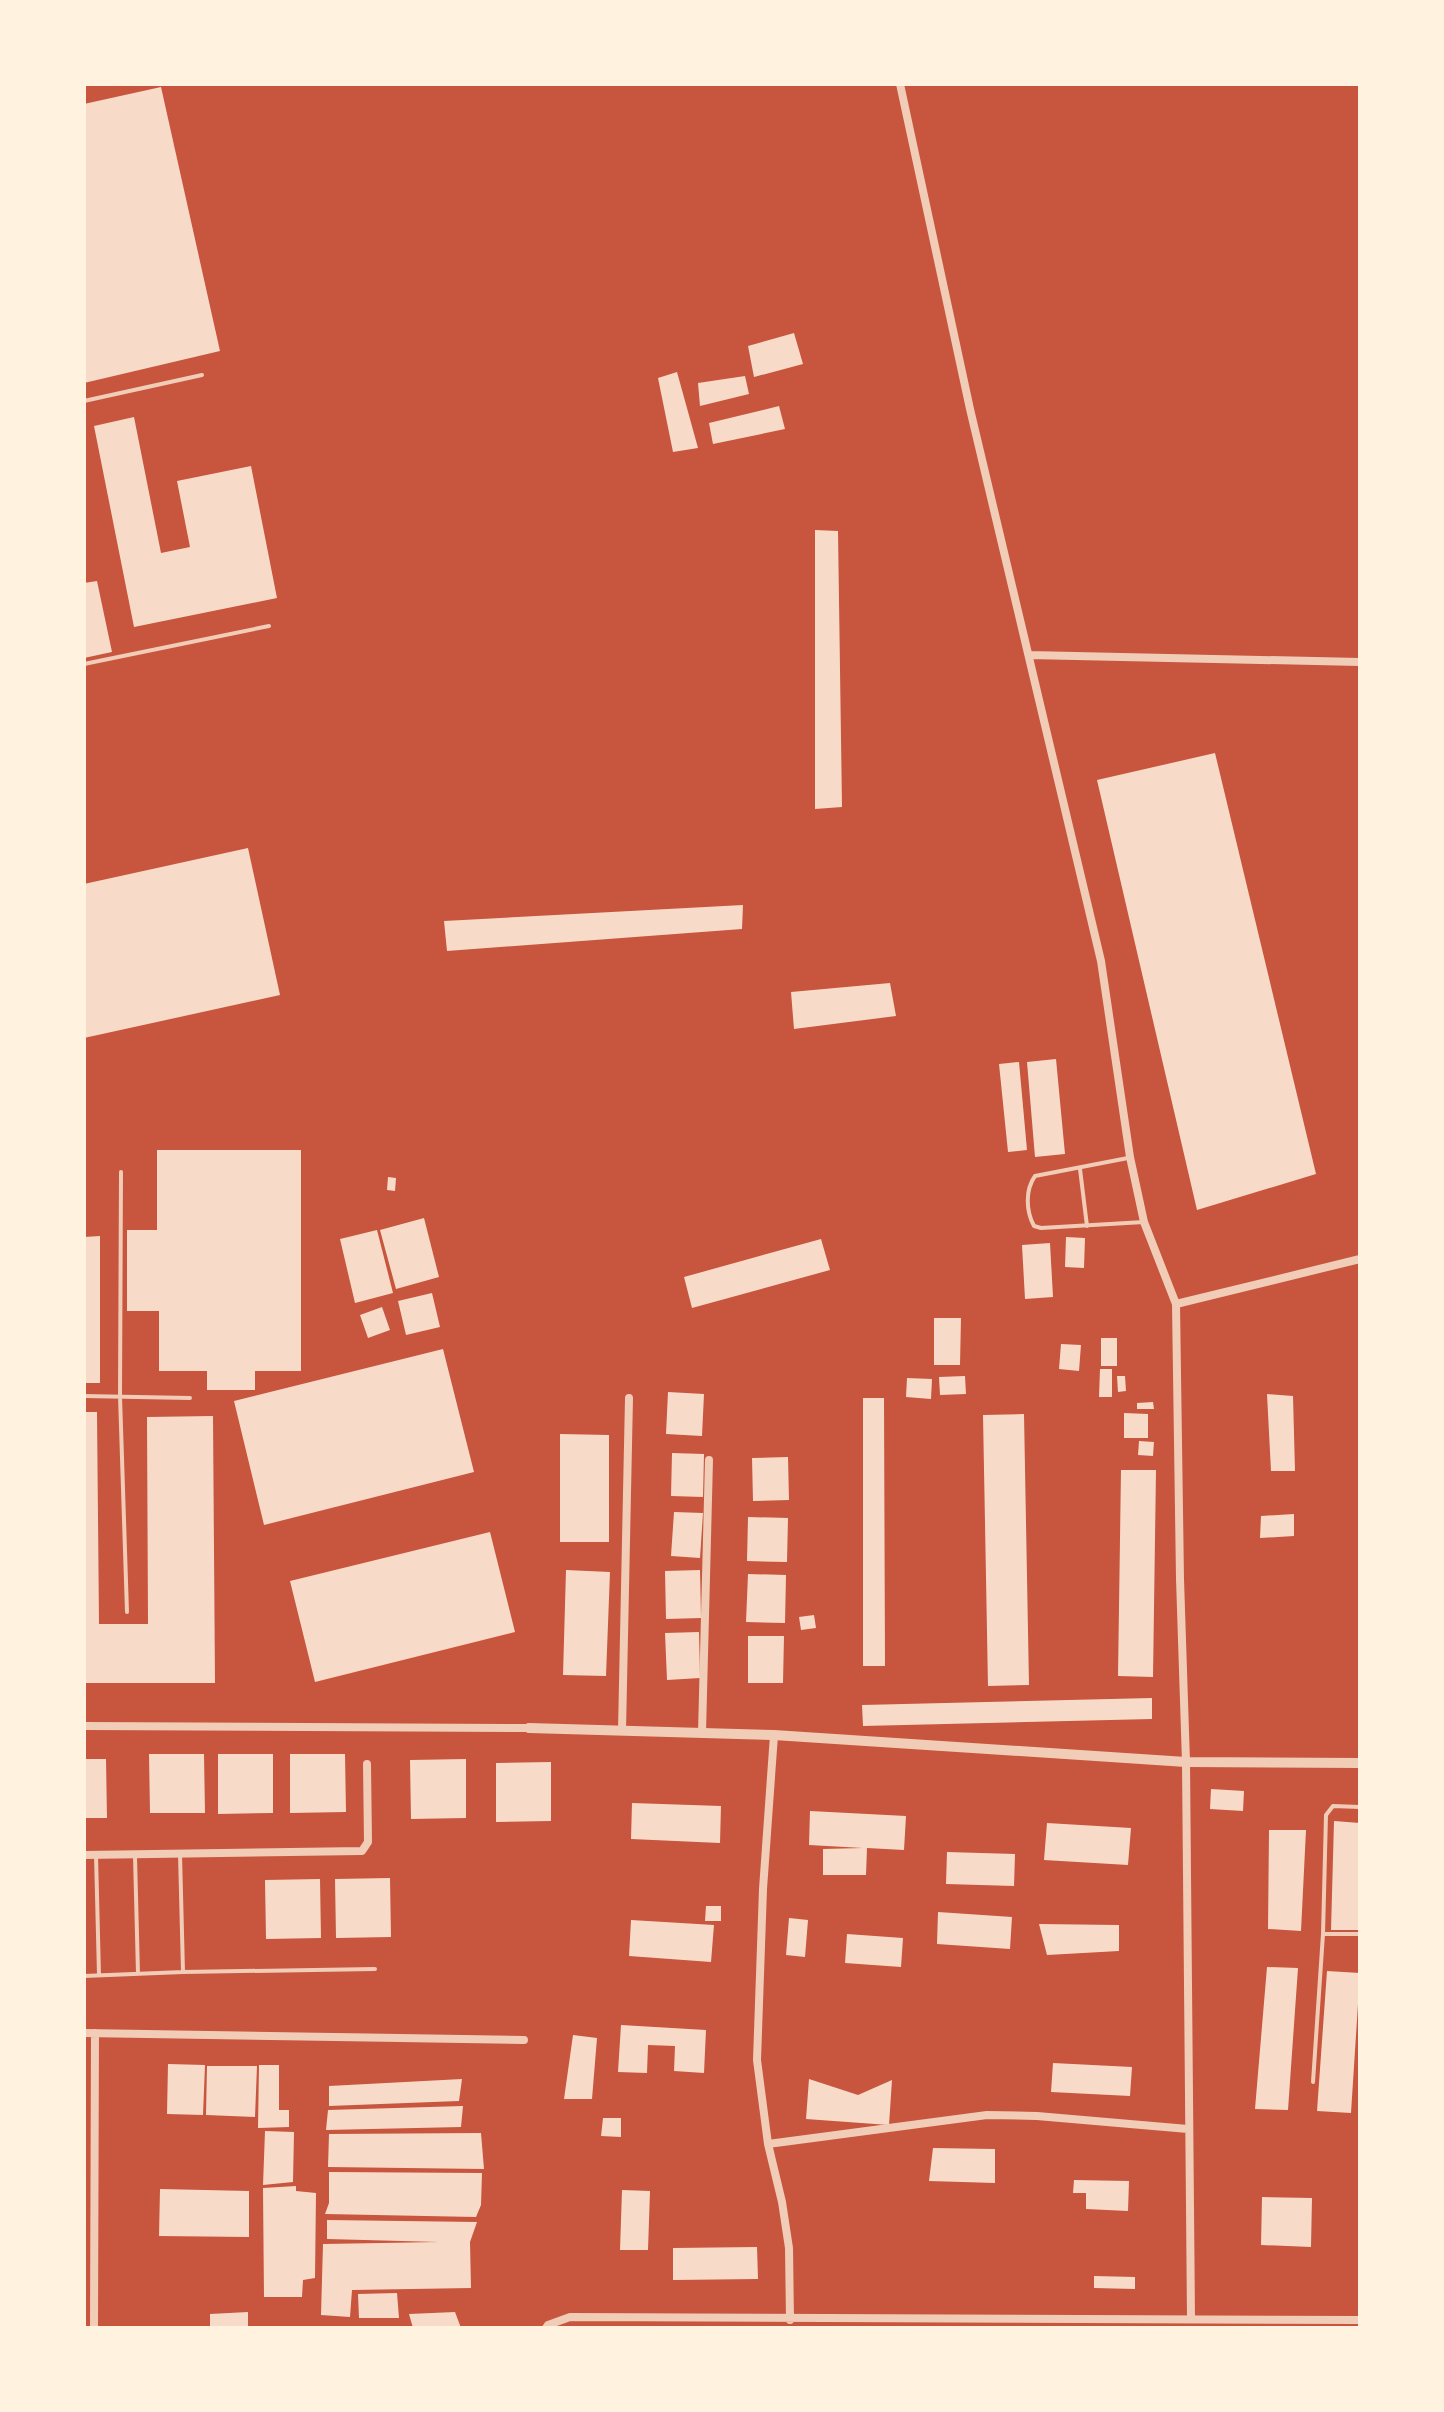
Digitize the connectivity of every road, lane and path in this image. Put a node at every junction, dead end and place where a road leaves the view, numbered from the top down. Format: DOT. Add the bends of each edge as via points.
graph roads {
  1 [pos="900,84"];
  2 [pos="202,375"];
  3 [pos="84,401"];
  4 [pos="269,626"];
  5 [pos="1029,655"];
  6 [pos="1360,662"];
  7 [pos="84,664"];
  8 [pos="1130,1157"];
  9 [pos="1080,1169"];
  10 [pos="121,1172"];
  11 [pos="1144,1222"];
  12 [pos="1087,1227"];
  13 [pos="1360,1259"];
  14 [pos="1176,1304"];
  15 [pos="84,1396"];
  16 [pos="120,1396"];
  17 [pos="190,1398"];
  18 [pos="629,1398"];
  19 [pos="709,1460"];
  20 [pos="127,1612"];
  21 [pos="84,1726"];
  22 [pos="529,1728"];
  23 [pos="622,1731"];
  24 [pos="702,1733"];
  25 [pos="774,1735"];
  26 [pos="1186,1762"];
  27 [pos="1360,1763"];
  28 [pos="367,1764"];
  29 [pos="1360,1807"];
  30 [pos="180,1854"];
  31 [pos="84,1855"];
  32 [pos="96,1855"];
  33 [pos="135,1855"];
  34 [pos="1323,1934"];
  35 [pos="1360,1934"];
  36 [pos="375,1969"];
  37 [pos="183,1972"];
  38 [pos="138,1974"];
  39 [pos="99,1975"];
  40 [pos="84,1976"];
  41 [pos="84,2033"];
  42 [pos="95,2033"];
  43 [pos="524,2040"];
  44 [pos="1313,2082"];
  45 [pos="1188,2129"];
  46 [pos="768,2144"];
  47 [pos="1191,2319"];
  48 [pos="790,2320"];
  49 [pos="1360,2320"];
  50 [pos="736,2324"];
  51 [pos="937,2324"];
  52 [pos="94,2328"];
  53 [pos="546,2328"];
  1 -- 5 [label="street"];
  2 -- 3 [label="lane"];
  4 -- 7 [label="lane"];
  5 -- 6 [label="street"];
  5 -- 8 [label="street" via="1101,961"];
  8 -- 9 [label="lane"];
  8 -- 11 [label="street"];
  9 -- 12 [label="lane"];
  9 -- 12 [label="lane" via="1035,1176 1028,1193 1030,1217 1041,1228"];
  10 -- 16 [label="lane"];
  11 -- 12 [label="lane"];
  11 -- 14 [label="street"];
  13 -- 14 [label="street"];
  14 -- 26 [label="street"];
  15 -- 16 [label="lane"];
  16 -- 17 [label="lane"];
  16 -- 20 [label="lane"];
  18 -- 23 [label="street"];
  19 -- 24 [label="street"];
  21 -- 22 [label="street"];
  22 -- 23 [label="street"];
  23 -- 24 [label="street"];
  24 -- 25 [label="street"];
  25 -- 26 [label="street"];
  25 -- 46 [label="street" via="757,2060"];
  26 -- 27 [label="street"];
  26 -- 45 [label="street"];
  28 -- 30 [label="street" via="368,1842 362,1851"];
  29 -- 34 [label="lane" via="1327,1810"];
  30 -- 33 [label="street"];
  30 -- 37 [label="lane"];
  31 -- 32 [label="street"];
  32 -- 33 [label="street"];
  32 -- 39 [label="lane"];
  33 -- 38 [label="lane"];
  34 -- 35 [label="lane"];
  34 -- 44 [label="lane"];
  36 -- 37 [label="lane"];
  37 -- 38 [label="lane"];
  38 -- 39 [label="lane"];
  39 -- 40 [label="lane"];
  41 -- 42 [label="street"];
  42 -- 43 [label="street"];
  42 -- 52 [label="street"];
  45 -- 46 [label="street" via="987,2115"];
  45 -- 47 [label="street"];
  46 -- 48 [label="street" via="789,2248"];
  47 -- 49 [label="street"];
  47 -- 51 [label="street"];
  48 -- 50 [label="street"];
  48 -- 51 [label="street"];
  50 -- 53 [label="street" via="570,2317"];
}
